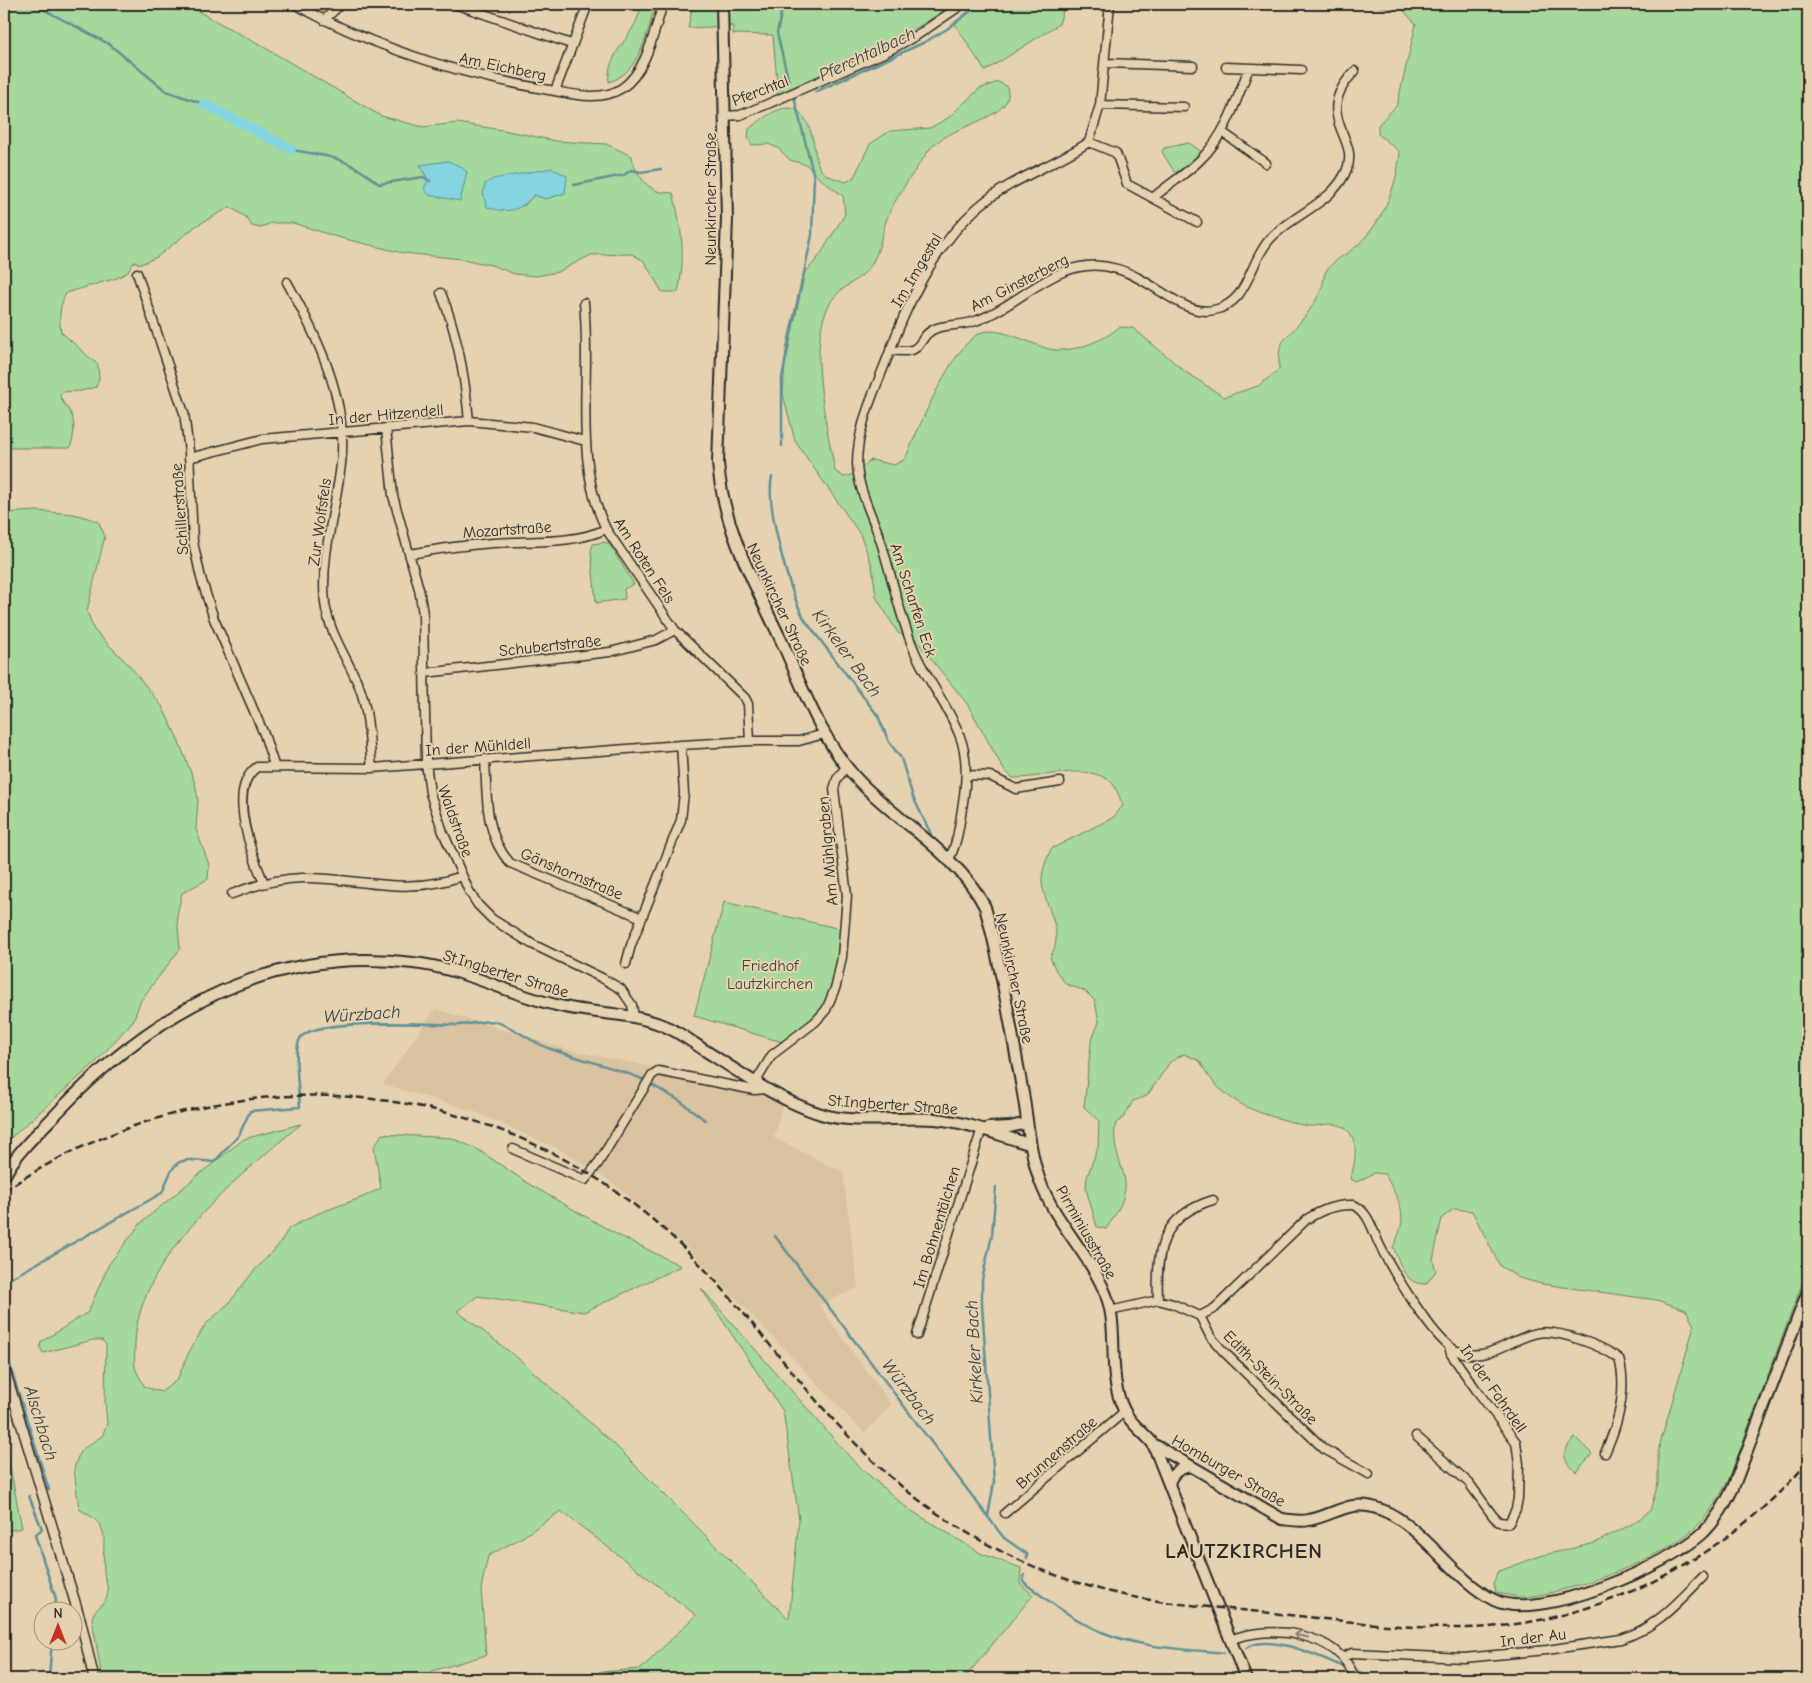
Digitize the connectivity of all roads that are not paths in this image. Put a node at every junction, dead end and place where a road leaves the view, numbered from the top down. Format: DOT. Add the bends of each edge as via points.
graph roads {
  1 [pos="294,4"];
  2 [pos="341,4"];
  3 [pos="455,4"];
  4 [pos="588,4"];
  5 [pos="663,4"];
  6 [pos="722,4"];
  7 [pos="963,4"];
  8 [pos="1110,4"];
  9 [pos="324,20"];
  10 [pos="571,44"];
  11 [pos="1105,63"];
  12 [pos="1193,66"];
  13 [pos="1226,67"];
  14 [pos="1248,68"];
  15 [pos="1301,70"];
  16 [pos="1355,71"];
  17 [pos="555,91"];
  18 [pos="1100,105"];
  19 [pos="1184,107"];
  20 [pos="725,116"];
  21 [pos="1222,132"];
  22 [pos="1089,142"];
  23 [pos="1266,163"];
  24 [pos="1154,197"];
  25 [pos="1197,222"];
  26 [pos="137,273"];
  27 [pos="287,282"];
  28 [pos="441,293"];
  29 [pos="584,303"];
  30 [pos="890,350"];
  31 [pos="469,421"];
  32 [pos="386,428"];
  33 [pos="343,432"];
  34 [pos="585,441"];
  35 [pos="858,456"];
  36 [pos="189,458"];
  37 [pos="606,529"];
  38 [pos="410,554"];
  39 [pos="674,630"];
  40 [pos="425,673"];
  41 [pos="824,734"];
  42 [pos="750,741"];
  43 [pos="681,745"];
  44 [pos="485,759"];
  45 [pos="426,763"];
  46 [pos="274,765"];
  47 [pos="846,767"];
  48 [pos="372,768"];
  49 [pos="966,776"];
  50 [pos="1060,782"];
  51 [pos="948,862"];
  52 [pos="462,876"];
  53 [pos="264,883"];
  54 [pos="232,894"];
  55 [pos="642,918"];
  56 [pos="626,964"];
  57 [pos="634,1017"];
  58 [pos="755,1083"];
  59 [pos="767,1089"];
  60 [pos="1027,1123"];
  61 [pos="982,1128"];
  62 [pos="1029,1144"];
  63 [pos="513,1149"];
  64 [pos="4,1177"];
  65 [pos="1213,1200"];
  66 [pos="1808,1292"];
  67 [pos="1158,1300"];
  68 [pos="1110,1311"];
  69 [pos="1200,1316"];
  70 [pos="917,1335"];
  71 [pos="1449,1346"];
  72 [pos="4,1367"];
  73 [pos="1124,1412"];
  74 [pos="1416,1436"];
  75 [pos="1153,1444"];
  76 [pos="1605,1453"];
  77 [pos="1191,1466"];
  78 [pos="1369,1474"];
  79 [pos="1169,1484"];
  80 [pos="1005,1514"];
  81 [pos="1703,1578"];
  82 [pos="1230,1640"];
  83 [pos="1344,1657"];
  84 [pos="1354,1677"];
  85 [pos="94,1679"];
  86 [pos="1246,1679"];
  1 -- 9 [label="street, Am Eichberg"];
  2 -- 9 [label="street"];
  3 -- 10 [label="street"];
  4 -- 10 [label="street"];
  5 -- 17 [label="street, Am Eichberg" via="645,56 622,88 588,96"];
  6 -- 20 [label="main road, Neunkircher Straße"];
  7 -- 20 [label="street, Pferchtal" via="886,52 763,106 740,115"];
  8 -- 11 [label="street"];
  9 -- 17 [label="street, Am Eichberg" via="433,64 492,80"];
  10 -- 17 [label="street"];
  11 -- 12 [label="street"];
  11 -- 18 [label="street"];
  13 -- 14 [label="street"];
  14 -- 15 [label="street"];
  14 -- 21 [label="street"];
  16 -- 30 [label="street, Am Ginsterberg" via="1341,91 1336,110 1349,156 1345,176 1335,190 1299,214 1270,239 1233,302 1212,310 1194,309 1126,271 1080,266 1061,272 979,320 936,329 918,348 904,352"];
  18 -- 19 [label="street"];
  18 -- 22 [label="street"];
  20 -- 41 [label="main road, Neunkircher Straße" via="726,255 720,484 735,540"];
  21 -- 23 [label="street"];
  21 -- 24 [label="street" via="1201,159"];
  22 -- 24 [label="street" via="1116,153 1127,184"];
  22 -- 30 [label="street, Im Imgestal" via="1006,187 977,208 945,244 921,283"];
  24 -- 25 [label="street"];
  26 -- 36 [label="street, Schillerstraße" via="180,396"];
  27 -- 33 [label="street, Zur Wolfsfels" via="319,346"];
  28 -- 31 [label="street" via="462,365"];
  29 -- 34 [label="street, Am Roten Fels" via="587,353"];
  30 -- 35 [label="street, Im Imgestal" via="864,422"];
  31 -- 32 [label="street, In der Hitzendell"];
  31 -- 34 [label="street, In der Hitzendell" via="533,427"];
  32 -- 33 [label="street, In der Hitzendell"];
  32 -- 38 [label="street, Waldstraße" via="393,496"];
  33 -- 36 [label="street, In der Hitzendell" via="262,439"];
  33 -- 48 [label="street, Zur Wolfsfels" via="342,463 325,570 325,600 334,634 363,699"];
  34 -- 37 [label="street, Am Roten Fels" via="594,498"];
  35 -- 49 [label="street, Am Scharfen Eck" via="861,489 880,539 907,631 918,660 959,734"];
  36 -- 46 [label="street, Schillerstraße" via="193,542 201,578 214,619 264,734"];
  37 -- 38 [label="street, Mozartstraße" via="592,535 564,539 486,543"];
  37 -- 39 [label="street, Am Roten Fels"];
  38 -- 40 [label="street, Waldstraße" via="423,614"];
  39 -- 40 [label="street, Schubertstraße" via="656,640 610,652"];
  39 -- 42 [label="street, Am Roten Fels" via="745,698"];
  40 -- 45 [label="street, Waldstraße"];
  41 -- 42 [label="street, In der Mühldell" via="799,742"];
  41 -- 47 [label="main road, Neunkircher Straße"];
  42 -- 43 [label="street, In der Mühldell"];
  43 -- 44 [label="street, In der Mühldell"];
  43 -- 55 [label="street" via="684,793 680,820"];
  44 -- 45 [label="street, In der Mühldell"];
  44 -- 55 [label="street, Gänshornstraße" via="490,830 501,853 510,862"];
  45 -- 48 [label="street, In der Mühldell"];
  45 -- 52 [label="street, Waldstraße" via="434,810"];
  46 -- 48 [label="street, In der Mühldell"];
  46 -- 53 [label="street, In der Mühldell" via="257,767 246,777 244,784 245,832"];
  47 -- 51 [label="main road, Neunkircher Straße"];
  47 -- 58 [label="street, Am Mühlgraben" via="834,789 847,896 836,986 826,1010 772,1055"];
  49 -- 50 [label="street" via="990,776 1016,789"];
  49 -- 51 [label="street, Am Scharfen Eck" via="956,845"];
  51 -- 60 [label="main road, Neunkircher Straße" via="972,886 984,907"];
  52 -- 53 [label="street" via="445,882 405,887 302,878"];
  52 -- 57 [label="street, Waldstraße" via="478,905 492,919 524,940 621,989 632,1005"];
  53 -- 54 [label="street"];
  55 -- 56 [label="street"];
  57 -- 58 [label="main road, St.Ingberter Straße" via="666,1026"];
  57 -- 64 [label="main road, St.Ingberter Straße" via="558,1006 526,998 459,973 414,963 371,961 313,965 268,974 238,984 179,1013 131,1044 66,1103 26,1146"];
  58 -- 59 [label="main road, St.Ingberter Straße"];
  59 -- 61 [label="main road, St.Ingberter Straße" via="825,1116 932,1119"];
  59 -- 63 [label="street" via="754,1090 658,1071 585,1180"];
  60 -- 61 [label="main road, St.Ingberter Straße"];
  60 -- 62 [label="main road, Neunkircher Straße"];
  61 -- 62 [label="main road, St.Ingberter Straße"];
  61 -- 70 [label="street, Im Bohnentälchen"];
  62 -- 68 [label="main road, Pirminiusstraße" via="1045,1193 1099,1282"];
  65 -- 67 [label="street" via="1189,1208 1169,1228 1157,1274"];
  66 -- 77 [label="main road, Homburger Straße" via="1733,1488 1717,1517 1703,1532 1674,1553 1596,1589 1532,1606 1515,1606 1495,1600 1472,1585 1410,1528 1383,1510 1347,1506 1306,1520 1282,1519"];
  67 -- 68 [label="street"];
  67 -- 69 [label="street"];
  68 -- 73 [label="main road, Pirminiusstraße" via="1115,1382"];
  69 -- 71 [label="street" via="1215,1308 1307,1219 1328,1208 1354,1205 1366,1216 1399,1280"];
  69 -- 78 [label="street, Edith-Stein-Straße" via="1210,1336 1223,1351 1324,1449"];
  71 -- 74 [label="street, In der Fahrdell" via="1475,1388 1516,1442 1518,1498 1510,1523 1500,1522 1493,1516 1469,1483"];
  71 -- 76 [label="street" via="1467,1354 1487,1354 1536,1333 1554,1333 1606,1350 1619,1359 1622,1377 1619,1414"];
  72 -- 85 [label="street" via="81,1622"];
  73 -- 75 [label="main road, Pirminiusstraße"];
  73 -- 80 [label="street, Brunnenstraße"];
  75 -- 77 [label="main road, Homburger Straße"];
  75 -- 79 [label="main road, Pirminiusstraße"];
  77 -- 79 [label="main road" via="1178,1470"];
  79 -- 82 [label="main road, Pirminiusstraße"];
  81 -- 83 [label="street, In der Au" via="1658,1621 1640,1633 1621,1639 1482,1657 1352,1653"];
  83 -- 82 [label="street, one-way" via="1322,1642 1297,1635 1265,1633"];
  82 -- 86 [label="main road, Pirminiusstraße"];
  83 -- 84 [label="street"];
}
